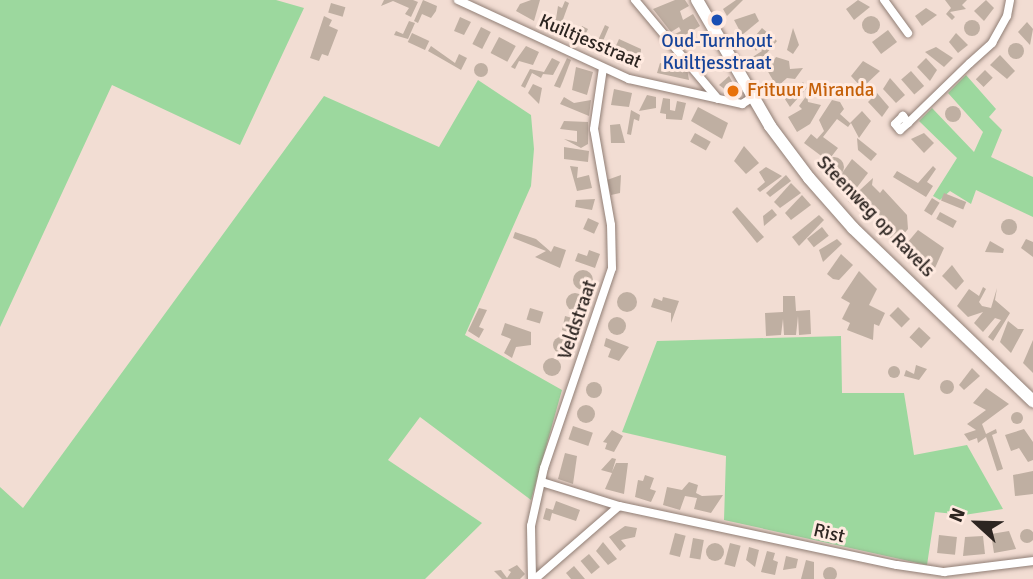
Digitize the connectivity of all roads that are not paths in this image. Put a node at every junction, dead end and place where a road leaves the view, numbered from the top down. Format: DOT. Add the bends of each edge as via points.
graph roads {
  1 [pos="458,0"];
  2 [pos="635,0"];
  3 [pos="697,0"];
  4 [pos="884,0"];
  5 [pos="1009,0"];
  6 [pos="908,33"];
  7 [pos="603,68"];
  8 [pos="753,97"];
  9 [pos="719,99"];
  10 [pos="908,122"];
  11 [pos="1033,401"];
  12 [pos="542,482"];
  13 [pos="619,506"];
  14 [pos="1033,561"];
  15 [pos="534,579"];
  1 -- 7 [label="street, Kuiltjesstraat"];
  2 -- 9 [label="street"];
  3 -- 8 [label="main road, Steenweg op Ravels"];
  4 -- 6 [label="street"];
  5 -- 10 [label="street" via="1007,16 992,43"];
  7 -- 9 [label="street, Kuiltjesstraat" via="629,79"];
  7 -- 12 [label="street, Veldstraat" via="594,129 611,225 612,268"];
  8 -- 9 [label="street, Kuiltjesstraat" via="741,104"];
  8 -- 11 [label="main road, Steenweg op Ravels" via="787,150 853,228"];
  12 -- 13 [label="street, Rist"];
  12 -- 15 [label="street, Veldstraat" via="531,526"];
  13 -- 14 [label="street, Rist" via="944,572"];
  13 -- 15 [label="street"];
}
